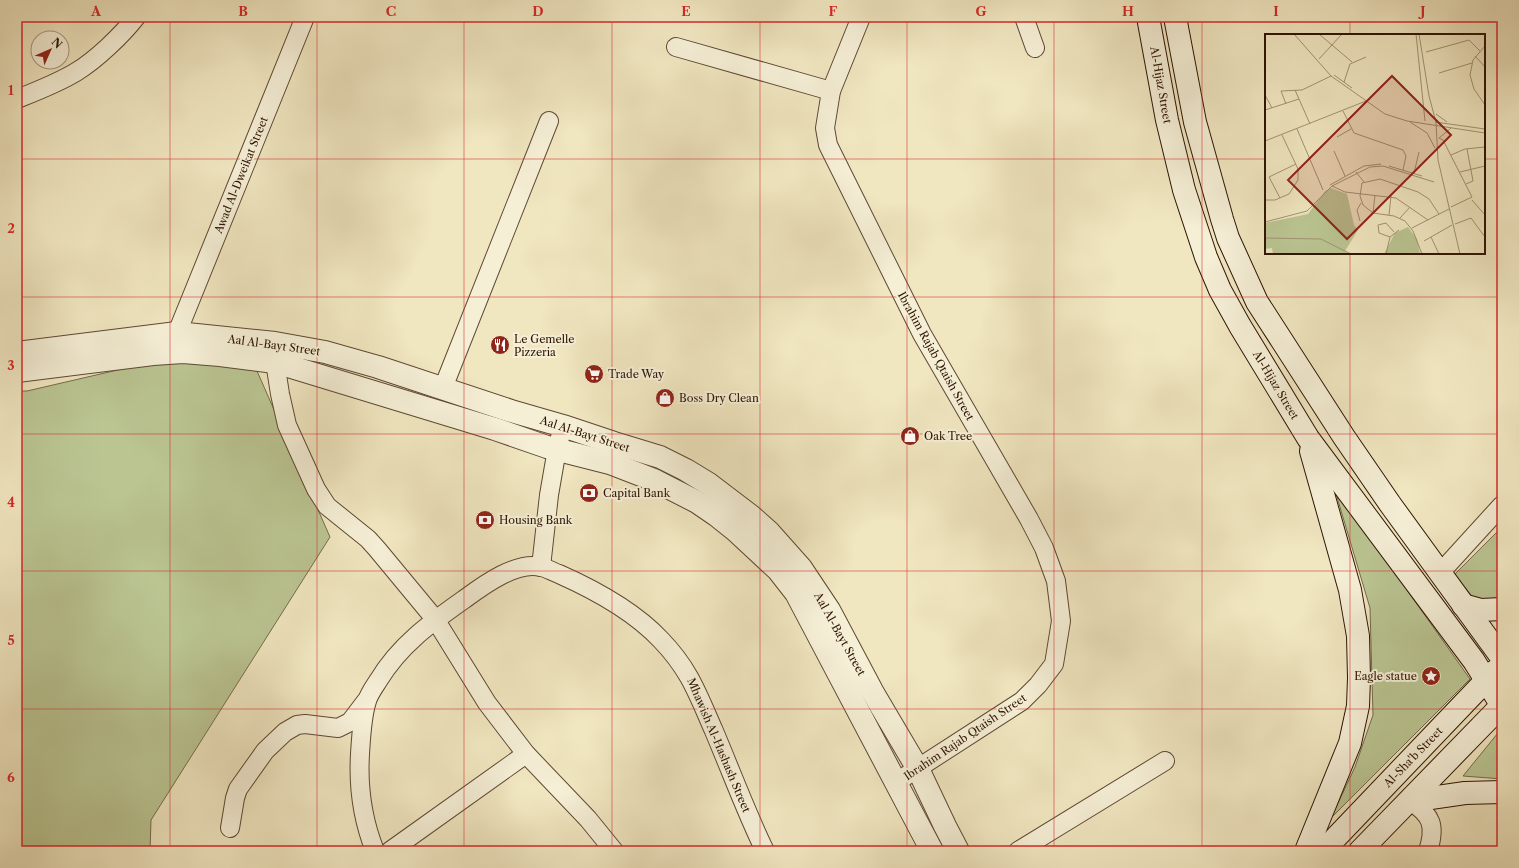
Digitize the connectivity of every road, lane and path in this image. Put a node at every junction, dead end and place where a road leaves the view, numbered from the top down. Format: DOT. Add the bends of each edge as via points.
graph roads {
  1 [pos="136,17"];
  2 [pos="305,17"];
  3 [pos="861,17"];
  4 [pos="1024,17"];
  5 [pos="1148,17"];
  6 [pos="1175,17"];
  7 [pos="676,47"];
  8 [pos="1036,48"];
  9 [pos="830,91"];
  10 [pos="17,99"];
  11 [pos="549,121"];
  12 [pos="177,333"];
  13 [pos="17,353"];
  14 [pos="275,353"];
  15 [pos="17,371"];
  16 [pos="443,388"];
  17 [pos="563,426"];
  18 [pos="1308,438"];
  19 [pos="557,449"];
  20 [pos="1502,505"];
  21 [pos="541,567"];
  22 [pos="1440,573"];
  23 [pos="1463,605"];
  24 [pos="1502,609"];
  25 [pos="436,620"];
  26 [pos="1502,658"];
  27 [pos="1502,662"];
  28 [pos="1486,681"];
  29 [pos="367,701"];
  30 [pos="1502,706"];
  31 [pos="526,754"];
  32 [pos="1165,761"];
  33 [pos="918,769"];
  34 [pos="895,783"];
  35 [pos="1502,792"];
  36 [pos="1410,801"];
  37 [pos="230,828"];
  38 [pos="375,851"];
  39 [pos="390,851"];
  40 [pos="614,851"];
  41 [pos="765,851"];
  42 [pos="932,851"];
  43 [pos="958,851"];
  44 [pos="1018,851"];
  45 [pos="1306,851"];
  46 [pos="1323,851"];
  47 [pos="1360,851"];
  48 [pos="1428,851"];
  1 -- 10 [label="street" via="90,63 75,73"];
  2 -- 12 [label="street, Awad Al-Dweikat Street"];
  3 -- 9 [label="street, Ibrahim Rajab Qtaish Street"];
  4 -- 8 [label="street"];
  5 -- 18 [label="main road, Al-Hijaz Street" via="1167,120 1184,190 1206,257 1220,290 1240,326"];
  6 -- 22 [label="main road" via="1195,122 1222,219 1257,302 1344,437"];
  7 -- 9 [label="street"];
  9 -- 33 [label="street, Ibrahim Rajab Qtaish Street" via="825,128 828,145 922,334 1044,548 1056,581 1061,621 1054,664 1022,701"];
  11 -- 16 [label="street"];
  12 -- 13 [label="main road, Aal Al-Bayt Street"];
  12 -- 14 [label="main road, Aal Al-Bayt Street"];
  14 -- 15 [label="main road, Aal Al-Bayt Street" via="153,354"];
  14 -- 16 [label="main road, Aal Al-Bayt Street" via="325,352"];
  14 -- 19 [label="main road, Aal Al-Bayt Street"];
  14 -- 25 [label="street" via="287,424 316,489 327,506 377,549"];
  16 -- 17 [label="main road, Aal Al-Bayt Street"];
  17 -- 19 [label="street"];
  17 -- 33 [label="main road, Aal Al-Bayt Street" via="660,457 709,484 769,532 801,568 829,610 872,691"];
  18 -- 28 [label="main road, Al-Hijaz Street" via="1474,661"];
  18 -- 45 [label="main road" via="1350,590 1358,636 1359,678 1358,706 1350,743"];
  19 -- 21 [label="street"];
  19 -- 34 [label="main road, Aal Al-Bayt Street" via="618,466 654,480 697,502 736,531 778,570 796,593"];
  20 -- 22 [label="street"];
  21 -- 25 [label="street, Mhawish Al-Hashash Street" via="516,568 492,581"];
  21 -- 41 [label="street, Mhawish Al-Hashash Street" via="578,582 638,619 677,656 704,705"];
  22 -- 23 [label="main road"];
  23 -- 24 [label="main road" via="1481,610"];
  23 -- 26 [label="main road"];
  25 -- 29 [label="street, Mhawish Al-Hashash Street" via="404,646 376,684"];
  25 -- 31 [label="street" via="487,703"];
  27 -- 28 [label="main road, Al-Sha'b Street"];
  28 -- 30 [label="main road, Al-Hijaz Street"];
  28 -- 46 [label="main road, Al-Sha'b Street"];
  29 -- 37 [label="street" via="350,722 338,728 306,724 297,725 285,732 265,751 238,789"];
  29 -- 38 [label="street, Mhawish Al-Hashash Street" via="360,767 364,813"];
  30 -- 36 [label="main road"];
  31 -- 39 [label="street"];
  31 -- 40 [label="street" via="588,819"];
  32 -- 44 [label="street"];
  33 -- 34 [label="street, Ibrahim Rajab Qtaish Street"];
  33 -- 43 [label="main road, Aal Al-Bayt Street"];
  34 -- 42 [label="main road, Aal Al-Bayt Street"];
  35 -- 36 [label="main road" via="1465,793"];
  36 -- 47 [label="main road"];
  36 -- 48 [label="street" via="1428,816 1432,836"];
}
